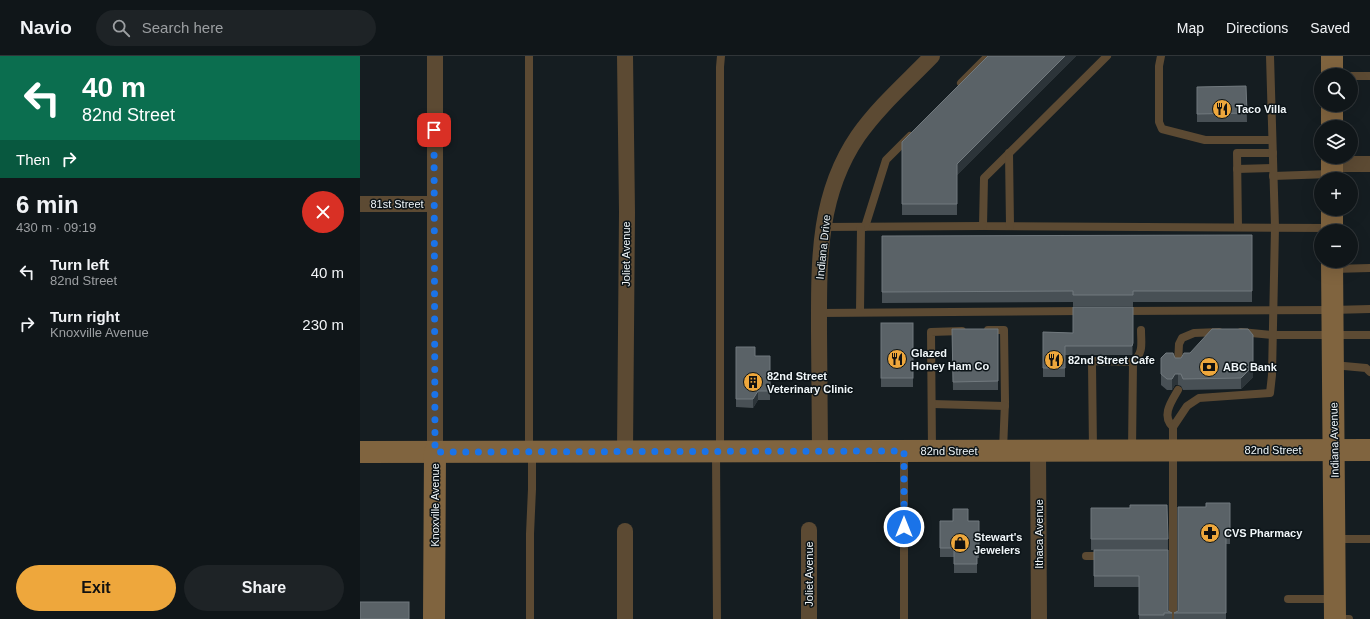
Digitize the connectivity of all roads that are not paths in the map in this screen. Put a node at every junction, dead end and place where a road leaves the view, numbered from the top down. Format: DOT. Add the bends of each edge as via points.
graph roads {
  1 [pos="434,56"];
  2 [pos="529,56"];
  3 [pos="625,56"];
  4 [pos="721,56"];
  5 [pos="932,56"];
  6 [pos="988,56"];
  7 [pos="1107,56"];
  8 [pos="1161,56"];
  9 [pos="1270,56"];
  10 [pos="1332,56"];
  11 [pos="1332,68"];
  12 [pos="1358,76"];
  13 [pos="1370,76"];
  14 [pos="956,89"];
  15 [pos="918,127"];
  16 [pos="1272,140"];
  17 [pos="1009,153"];
  18 [pos="1273,153"];
  19 [pos="1370,164"];
  20 [pos="1332,168"];
  21 [pos="1237,169"];
  22 [pos="1273,172"];
  23 [pos="360,204"];
  24 [pos="434,204"];
  25 [pos="1332,223"];
  26 [pos="863,226"];
  27 [pos="983,226"];
  28 [pos="1010,226"];
  29 [pos="823,227"];
  30 [pos="1238,227"];
  31 [pos="1274,227"];
  32 [pos="1358,267"];
  33 [pos="1332,268"];
  34 [pos="1370,268"];
  35 [pos="1370,309"];
  36 [pos="1274,310"];
  37 [pos="1332,310"];
  38 [pos="1091,311"];
  39 [pos="1115,311"];
  40 [pos="860,312"];
  41 [pos="819,313"];
  42 [pos="1140,330"];
  43 [pos="968,331"];
  44 [pos="982,331"];
  45 [pos="1273,334"];
  46 [pos="1370,335"];
  47 [pos="1333,336"];
  48 [pos="1133,362"];
  49 [pos="1178,364"];
  50 [pos="1332,365"];
  51 [pos="1369,368"];
  52 [pos="1178,390"];
  53 [pos="932,404"];
  54 [pos="1005,406"];
  55 [pos="1174,428"];
  56 [pos="1093,450"];
  57 [pos="1132,450"];
  58 [pos="1173,450"];
  59 [pos="1334,450"];
  60 [pos="1370,450"];
  61 [pos="531,451"];
  62 [pos="625,451"];
  63 [pos="718,451"];
  64 [pos="820,451"];
  65 [pos="904,451"];
  66 [pos="932,451"];
  67 [pos="1003,451"];
  68 [pos="1038,451"];
  69 [pos="360,452"];
  70 [pos="435,452"];
  71 [pos="809,530"];
  72 [pos="625,531"];
  73 [pos="1335,539"];
  74 [pos="1370,540"];
  75 [pos="1086,556"];
  76 [pos="1109,556"];
  77 [pos="1288,599"];
  78 [pos="1335,612"];
  79 [pos="1039,618"];
  80 [pos="434,619"];
  81 [pos="530,619"];
  82 [pos="625,619"];
  83 [pos="717,619"];
  84 [pos="809,619"];
  85 [pos="904,619"];
  86 [pos="1173,619"];
  87 [pos="1349,619"];
  1 -- 24 [label="street, Knoxville Avenue"];
  2 -- 61 [label="lane"];
  3 -- 62 [label="street, Joliet Avenue"];
  4 -- 63 [label="lane"];
  5 -- 29 [label="street, Indiana Drive" via="876,112 858,137 842,165 831,193"];
  6 -- 14 [label="lane"];
  7 -- 17 [label="lane"];
  8 -- 16 [label="lane" via="1158,66 1159,122 1162,129 1205,140"];
  9 -- 16 [label="lane"];
  10 -- 11 [label="main road"];
  12 -- 13 [label="lane"];
  15 -- 26 [label="lane" via="886,160"];
  16 -- 18 [label="lane"];
  17 -- 27 [label="lane" via="984,178"];
  17 -- 28 [label="lane"];
  18 -- 21 [label="lane" via="1237,154"];
  18 -- 22 [label="lane"];
  19 -- 20 [label="street"];
  20 -- 22 [label="lane"];
  21 -- 22 [label="lane"];
  21 -- 30 [label="lane"];
  22 -- 31 [label="lane"];
  23 -- 24 [label="street, 81st Street"];
  24 -- 70 [label="street, Knoxville Avenue"];
  25 -- 31 [label="lane"];
  26 -- 27 [label="lane"];
  26 -- 29 [label="lane"];
  26 -- 40 [label="lane"];
  27 -- 28 [label="lane"];
  28 -- 30 [label="lane"];
  29 -- 41 [label="street, Indiana Drive" via="819,262"];
  30 -- 31 [label="lane"];
  31 -- 36 [label="lane"];
  32 -- 34 [label="lane"];
  33 -- 37 [label="main road, Indiana Avenue"];
  35 -- 37 [label="lane"];
  36 -- 37 [label="lane"];
  36 -- 39 [label="lane"];
  36 -- 45 [label="lane"];
  37 -- 47 [label="main road, Indiana Avenue"];
  38 -- 40 [label="lane"];
  40 -- 41 [label="lane"];
  41 -- 64 [label="street, Indiana Drive"];
  42 -- 48 [label="lane" via="1140,353"];
  43 -- 53 [label="lane" via="931,332"];
  44 -- 54 [label="lane" via="1004,330"];
  45 -- 47 [label="lane"];
  45 -- 49 [label="lane" via="1201,332 1187,335 1179,344"];
  45 -- 55 [label="lane" via="1270,393 1199,398 1187,406"];
  46 -- 47 [label="lane"];
  47 -- 50 [label="main road, Indiana Avenue"];
  48 -- 56 [label="lane" via="1094,361 1092,364"];
  48 -- 57 [label="lane"];
  50 -- 51 [label="lane"];
  50 -- 59 [label="main road, Indiana Avenue"];
  52 -- 55 [label="lane" via="1167,415 1168,423"];
  53 -- 54 [label="lane"];
  53 -- 66 [label="lane"];
  54 -- 67 [label="lane"];
  55 -- 58 [label="lane"];
  56 -- 57 [label="main road, 82nd Street"];
  56 -- 68 [label="main road, 82nd Street"];
  57 -- 58 [label="main road, 82nd Street"];
  58 -- 59 [label="main road, 82nd Street"];
  58 -- 86 [label="lane" via="1169,556"];
  59 -- 60 [label="main road, 82nd Street"];
  59 -- 73 [label="main road, Indiana Avenue"];
  61 -- 62 [label="main road, 82nd Street"];
  61 -- 70 [label="main road, 82nd Street"];
  61 -- 81 [label="lane"];
  62 -- 63 [label="main road, 82nd Street"];
  63 -- 64 [label="main road, 82nd Street"];
  63 -- 83 [label="lane"];
  64 -- 65 [label="main road, 82nd Street"];
  65 -- 66 [label="main road, 82nd Street"];
  65 -- 85 [label="lane"];
  66 -- 67 [label="main road, 82nd Street"];
  67 -- 68 [label="main road, 82nd Street"];
  68 -- 79 [label="street, Ithaca Avenue"];
  69 -- 70 [label="main road, 82nd Street"];
  70 -- 80 [label="main road, Knoxville Avenue"];
  71 -- 84 [label="street, Joliet Avenue"];
  72 -- 82 [label="street"];
  73 -- 74 [label="lane"];
  73 -- 78 [label="main road, Indiana Avenue"];
  75 -- 76 [label="lane"];
  77 -- 78 [label="lane"];
  78 -- 87 [label="lane"];
}
